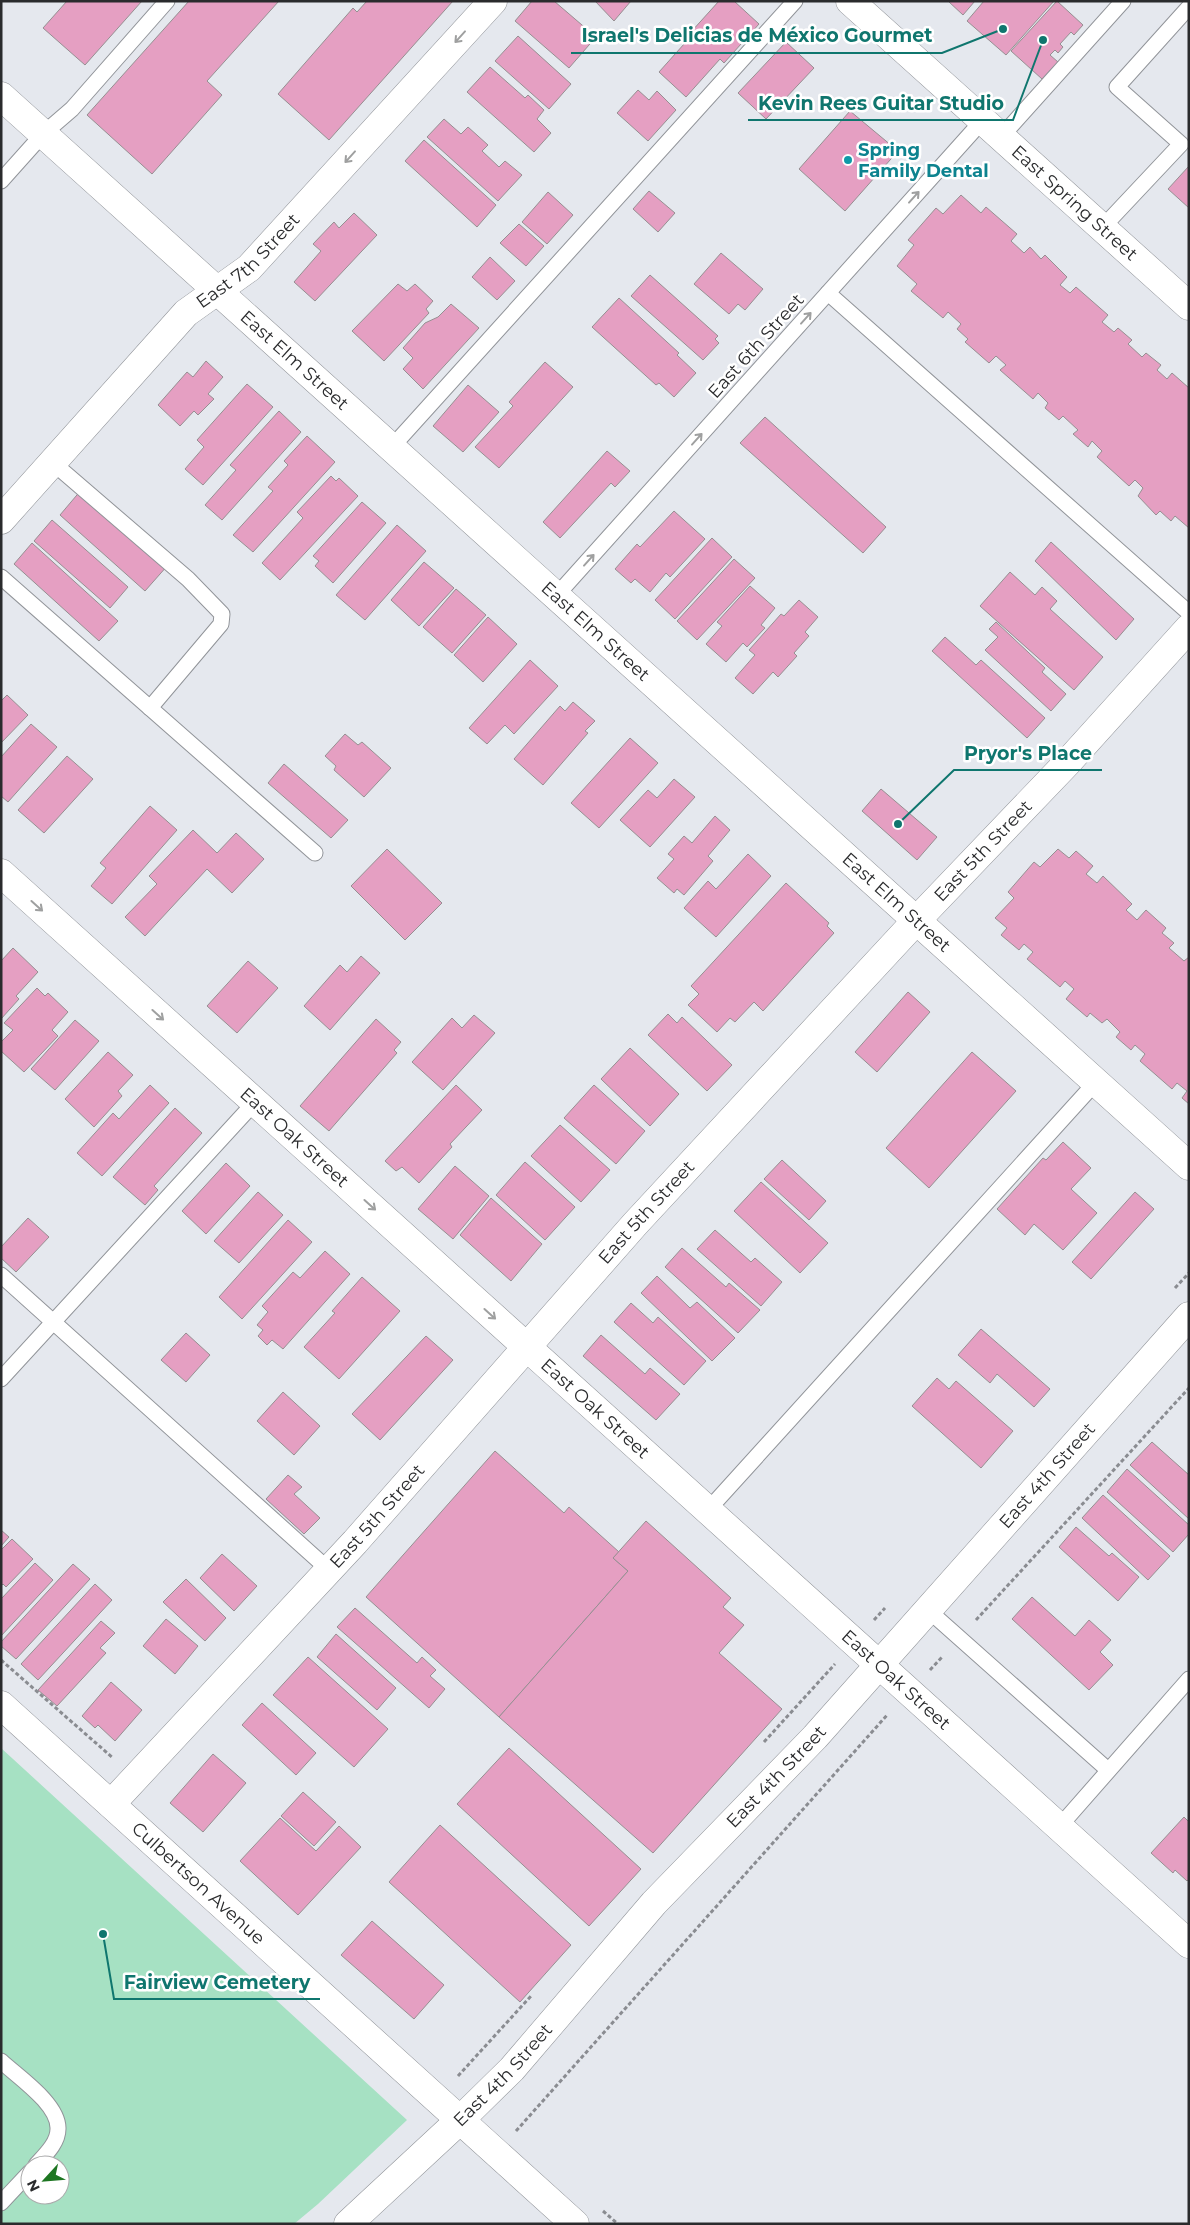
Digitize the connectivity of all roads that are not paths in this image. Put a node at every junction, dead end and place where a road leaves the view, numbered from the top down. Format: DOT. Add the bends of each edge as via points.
graph roads {
  1 [pos="167,1"];
  2 [pos="492,1"];
  3 [pos="795,1"];
  4 [pos="850,1"];
  5 [pos="1124,1"];
  6 [pos="1189,7"];
  7 [pos="1,96"];
  8 [pos="992,128"];
  9 [pos="43,134"];
  10 [pos="1,181"];
  11 [pos="1102,228"];
  12 [pos="218,290"];
  13 [pos="828,293"];
  14 [pos="1189,306"];
  15 [pos="391,448"];
  16 [pos="52,462"];
  17 [pos="1,520"];
  18 [pos="1,577"];
  19 [pos="556,596"];
  20 [pos="1189,612"];
  21 [pos="1189,628"];
  22 [pos="150,708"];
  23 [pos="315,853"];
  24 [pos="1,873"];
  25 [pos="916,921"];
  26 [pos="1096,1082"];
  27 [pos="255,1102"];
  28 [pos="1189,1166"];
  29 [pos="1,1275"];
  30 [pos="1189,1316"];
  31 [pos="54,1322"];
  32 [pos="528,1347"];
  33 [pos="1,1379"];
  34 [pos="708,1510"];
  35 [pos="329,1570"];
  36 [pos="928,1610"];
  37 [pos="878,1664"];
  38 [pos="1189,1679"];
  39 [pos="1,1704"];
  40 [pos="1108,1770"];
  41 [pos="111,1804"];
  42 [pos="1058,1827"];
  43 [pos="1189,1944"];
  44 [pos="1,2062"];
  45 [pos="460,2120"];
  46 [pos="44,2155"];
  47 [pos="20,2183"];
  48 [pos="1,2203"];
  49 [pos="348,2224"];
  50 [pos="575,2224"];
  1 -- 9 [label="lane" via="72,109"];
  2 -- 12 [label="street, East 7th Street, one-way" via="249,268"];
  3 -- 15 [label="lane"];
  4 -- 8 [label="street, East Spring Street"];
  5 -- 8 [label="lane, East 6th Street"];
  6 -- 11 [label="lane" via="1117,87 1181,144"];
  7 -- 9 [label="street, East Elm Street"];
  8 -- 11 [label="street, East Spring Street"];
  13 -- 8 [label="lane, East 6th Street, one-way"];
  9 -- 10 [label="lane"];
  9 -- 12 [label="street, East Elm Street"];
  11 -- 14 [label="street, East Spring Street"];
  12 -- 15 [label="street, East Elm Street"];
  12 -- 16 [label="street, East 7th Street" via="186,313"];
  19 -- 13 [label="lane, East 6th Street, one-way"];
  13 -- 20 [label="lane"];
  15 -- 19 [label="street, East Elm Street"];
  16 -- 17 [label="street, East 7th Street"];
  16 -- 22 [label="lane" via="188,579 222,614 221,624"];
  18 -- 22 [label="lane"];
  19 -- 25 [label="street, East Elm Street"];
  21 -- 25 [label="street, East 5th Street" via="1068,762"];
  22 -- 23 [label="lane"];
  24 -- 27 [label="street, East Oak Street, one-way"];
  25 -- 26 [label="street, East Elm Street"];
  25 -- 32 [label="street, East 5th Street" via="628,1231"];
  26 -- 28 [label="street, East Elm Street"];
  26 -- 34 [label="lane"];
  27 -- 31 [label="lane"];
  27 -- 32 [label="street, East Oak Street, one-way"];
  29 -- 31 [label="lane"];
  30 -- 36 [label="street, East 4th Street"];
  31 -- 33 [label="lane"];
  31 -- 35 [label="lane"];
  32 -- 34 [label="street, East Oak Street"];
  32 -- 35 [label="street, East 5th Street"];
  34 -- 37 [label="street, East Oak Street"];
  35 -- 41 [label="street, East 5th Street"];
  36 -- 37 [label="street, East 4th Street"];
  36 -- 40 [label="lane"];
  37 -- 42 [label="street, East Oak Street"];
  37 -- 45 [label="street, East 4th Street" via="815,1737 654,1903 512,2069"];
  38 -- 40 [label="lane"];
  39 -- 41 [label="street, Culbertson Avenue"];
  40 -- 42 [label="lane"];
  41 -- 45 [label="street, Culbertson Avenue"];
  42 -- 43 [label="street, East Oak Street"];
  44 -- 46 [label="lane" via="50,2105 56,2117 58,2129 54,2143"];
  45 -- 49 [label="street, East 4th Street"];
  45 -- 50 [label="street, Culbertson Avenue"];
  47 -- 48 [label="lane"];
}
